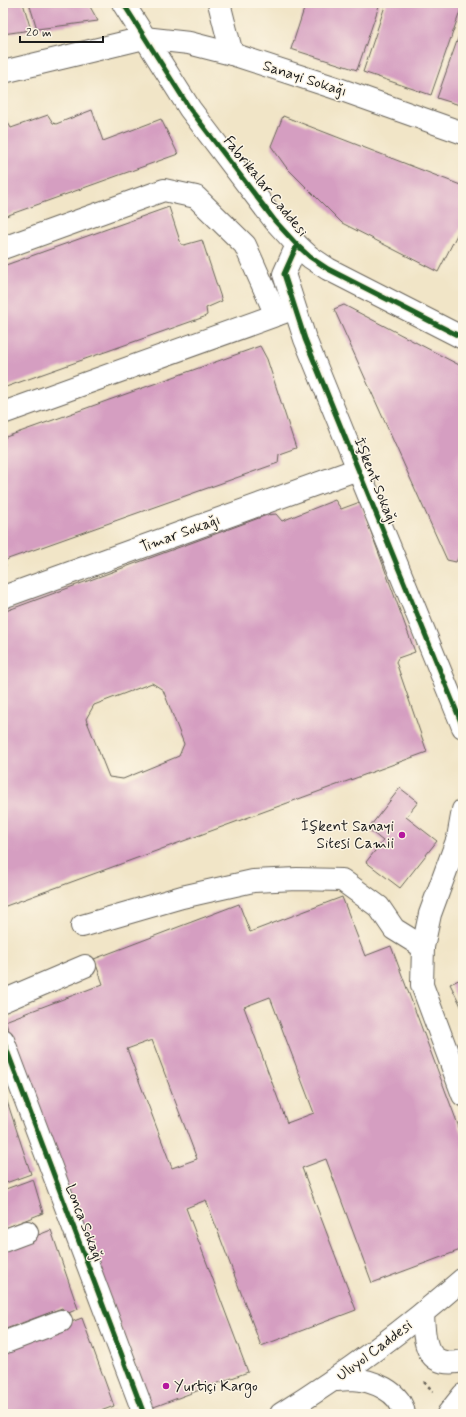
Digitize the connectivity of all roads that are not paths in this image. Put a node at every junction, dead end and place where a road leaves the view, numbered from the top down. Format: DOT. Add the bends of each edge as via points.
graph roads {
  1 [pos="123,3"];
  2 [pos="219,3"];
  3 [pos="144,38"];
  4 [pos="232,54"];
  5 [pos="3,72"];
  6 [pos="463,133"];
  7 [pos="296,244"];
  8 [pos="3,248"];
  9 [pos="285,312"];
  10 [pos="463,338"];
  11 [pos="3,413"];
  12 [pos="358,469"];
  13 [pos="3,596"];
  14 [pos="463,728"];
  15 [pos="463,810"];
  16 [pos="82,926"];
  17 [pos="423,947"];
  18 [pos="85,966"];
  19 [pos="3,1001"];
  20 [pos="3,1040"];
  21 [pos="463,1095"];
  22 [pos="27,1232"];
  23 [pos="3,1241"];
  24 [pos="463,1279"];
  25 [pos="423,1313"];
  26 [pos="61,1321"];
  27 [pos="3,1343"];
  28 [pos="463,1361"];
  29 [pos="333,1380"];
  30 [pos="463,1395"];
  31 [pos="144,1414"];
  32 [pos="281,1414"];
  33 [pos="404,1414"];
  34 [pos="448,1414"];
  1 -- 3 [label="street, Fabrikalar Caddesi"];
  2 -- 4 [label="street"];
  3 -- 4 [label="street, Sanayi Sokağı" via="189,43"];
  3 -- 5 [label="street, Sanayi Sokağı"];
  3 -- 7 [label="street, Fabrikalar Caddesi" via="190,109 275,221"];
  4 -- 6 [label="street, Sanayi Sokağı"];
  7 -- 9 [label="street, İşkent Sokağı" via="284,274"];
  7 -- 10 [label="street, Fabrikalar Caddesi" via="328,269"];
  8 -- 9 [label="street" via="164,190 196,197 245,245"];
  9 -- 11 [label="street"];
  9 -- 12 [label="street, İşkent Sokağı" via="305,339"];
  12 -- 13 [label="street, Timar Sokağı"];
  12 -- 14 [label="street, İşkent Sokağı"];
  15 -- 17 [label="street" via="458,838 430,914"];
  16 -- 17 [label="street" via="182,897 253,881 342,880 379,907 394,929"];
  17 -- 21 [label="street" via="422,985"];
  18 -- 19 [label="street"];
  20 -- 31 [label="street, Lonca Sokağı"];
  22 -- 23 [label="street"];
  24 -- 25 [label="street, Uluyol Caddesi"];
  25 -- 28 [label="street" via="426,1343 432,1355 440,1362"];
  25 -- 29 [label="street, Uluyol Caddesi"];
  26 -- 27 [label="street"];
  29 -- 32 [label="street, Uluyol Caddesi"];
  29 -- 33 [label="street" via="352,1379 370,1382 386,1389 397,1398"];
  30 -- 34 [label="street"];
}
